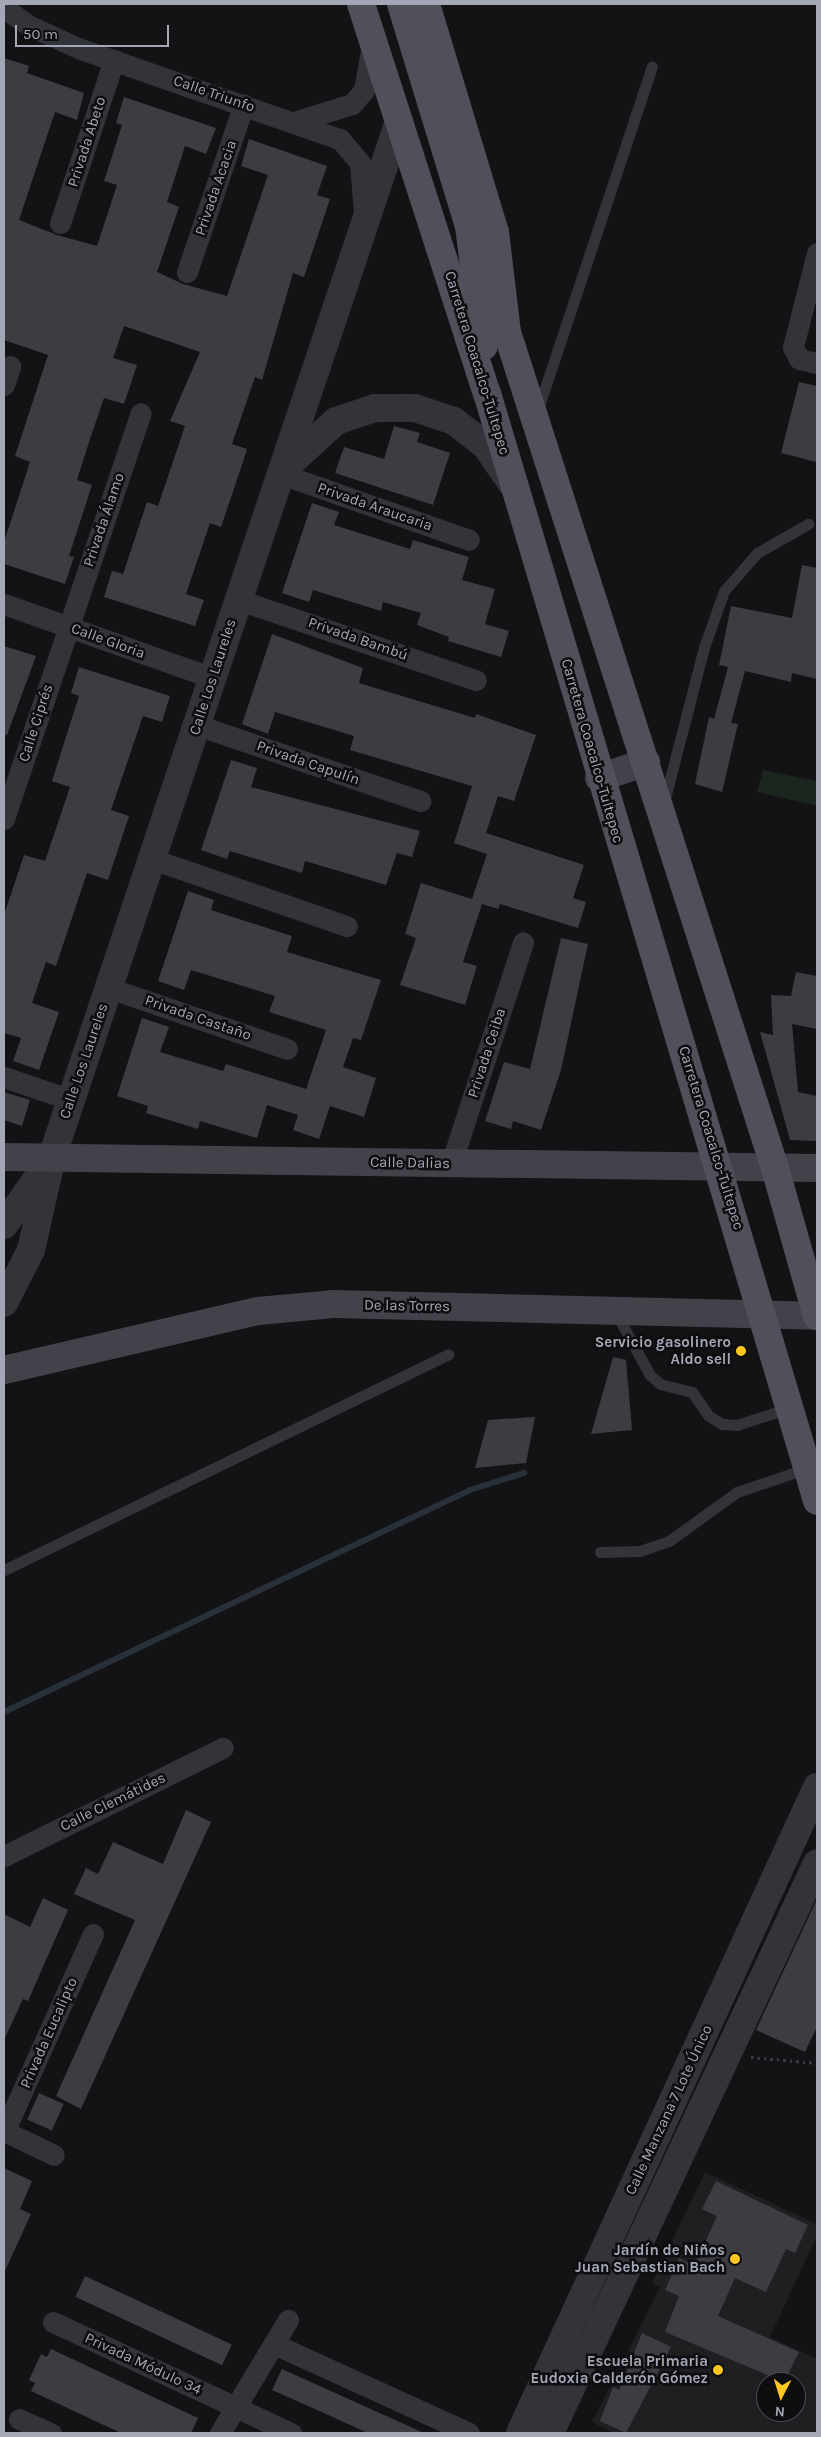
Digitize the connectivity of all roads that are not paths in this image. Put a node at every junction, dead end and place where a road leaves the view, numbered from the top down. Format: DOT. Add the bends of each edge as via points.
graph roads {
  1 [pos="361,4"];
  2 [pos="401,4"];
  3 [pos="426,4"];
  4 [pos="4,8"];
  5 [pos="372,40"];
  6 [pos="114,60"];
  7 [pos="652,67"];
  8 [pos="244,104"];
  9 [pos="294,121"];
  10 [pos="399,121"];
  11 [pos="60,223"];
  12 [pos="364,226"];
  13 [pos="817,252"];
  14 [pos="187,272"];
  15 [pos="810,313"];
  16 [pos="817,363"];
  17 [pos="488,393"];
  18 [pos="141,413"];
  19 [pos="536,416"];
  20 [pos="281,474"];
  21 [pos="516,490"];
  22 [pos="808,524"];
  23 [pos="469,540"];
  24 [pos="239,600"];
  25 [pos="4,604"];
  26 [pos="68,626"];
  27 [pos="213,678"];
  28 [pos="476,680"];
  29 [pos="197,725"];
  30 [pos="646,762"];
  31 [pos="599,778"];
  32 [pos="420,802"];
  33 [pos="662,811"];
  34 [pos="4,819"];
  35 [pos="152,859"];
  36 [pos="347,926"];
  37 [pos="523,942"];
  38 [pos="109,988"];
  39 [pos="287,1049"];
  40 [pos="4,1077"];
  41 [pos="71,1100"];
  42 [pos="4,1157"];
  43 [pos="52,1157"];
  44 [pos="451,1164"];
  45 [pos="722,1168"];
  46 [pos="775,1168"];
  47 [pos="817,1168"];
  48 [pos="4,1225"];
  49 [pos="4,1303"];
  50 [pos="615,1312"];
  51 [pos="764,1316"];
  52 [pos="817,1316"];
  53 [pos="448,1354"];
  54 [pos="4,1370"];
  55 [pos="790,1407"];
  56 [pos="808,1468"];
  57 [pos="817,1501"];
  58 [pos="600,1552"];
  59 [pos="4,1570"];
  60 [pos="223,1748"];
  61 [pos="817,1787"];
  62 [pos="4,1856"];
  63 [pos="817,1863"];
  64 [pos="93,1934"];
  65 [pos="4,2131"];
  66 [pos="54,2154"];
  67 [pos="288,2320"];
  68 [pos="53,2322"];
  69 [pos="274,2344"];
  70 [pos="234,2405"];
  71 [pos="19,2419"];
  72 [pos="51,2433"];
  73 [pos="220,2433"];
  74 [pos="291,2433"];
  75 [pos="469,2433"];
  76 [pos="520,2433"];
  77 [pos="550,2433"];
  1 -- 5 [label="main road, Carretera Coacalco-Tultepec"];
  2 -- 17 [label="main road" via="469,226"];
  3 -- 19 [label="main road" via="495,232 507,332"];
  4 -- 6 [label="street, Calle Triunfo" via="30,26"];
  5 -- 9 [label="street" via="364,90 352,104"];
  5 -- 10 [label="main road, Carretera Coacalco-Tultepec"];
  6 -- 8 [label="street, Calle Triunfo"];
  6 -- 11 [label="street, Privada Abeto"];
  7 -- 19 [label="lane"];
  8 -- 9 [label="street, Calle Triunfo"];
  8 -- 14 [label="street, Privada Acacia"];
  9 -- 12 [label="street, Calle Triunfo" via="325,130 353,150 363,177"];
  10 -- 12 [label="street, Calle Triunfo"];
  10 -- 17 [label="main road, Carretera Coacalco-Tultepec"];
  12 -- 20 [label="street, Calle Triunfo"];
  13 -- 15 [label="street"];
  15 -- 16 [label="street" via="794,354"];
  17 -- 21 [label="main road, Carretera Coacalco-Tultepec"];
  18 -- 26 [label="street, Privada Álamo"];
  19 -- 30 [label="main road"];
  20 -- 21 [label="street, Calle Los Laureles" via="304,446 336,421 374,408 415,408 454,421 486,446"];
  20 -- 23 [label="street, Privada Araucaria"];
  20 -- 24 [label="street, Calle Los Laureles"];
  21 -- 31 [label="main road, Carretera Coacalco-Tultepec"];
  22 -- 33 [label="lane" via="757,553 724,591 704,647"];
  24 -- 27 [label="street, Calle Los Laureles"];
  24 -- 28 [label="street, Privada Bambú"];
  25 -- 26 [label="street, Calle Gloria"];
  26 -- 27 [label="street, Calle Gloria"];
  26 -- 34 [label="street, Calle Ciprés"];
  27 -- 29 [label="street, Calle Los Laureles"];
  29 -- 32 [label="street, Privada Capulín"];
  29 -- 35 [label="street, Calle Los Laureles"];
  30 -- 31 [label="main road"];
  30 -- 33 [label="main road"];
  31 -- 45 [label="main road, Carretera Coacalco-Tultepec"];
  33 -- 46 [label="main road"];
  35 -- 36 [label="street"];
  35 -- 38 [label="street, Calle Los Laureles"];
  37 -- 44 [label="street, Privada Ceiba"];
  38 -- 39 [label="street, Privada Castaño"];
  38 -- 41 [label="street, Calle Los Laureles"];
  40 -- 41 [label="street"];
  41 -- 43 [label="street, Calle Los Laureles"];
  42 -- 43 [label="main road, Calle Dalias"];
  43 -- 44 [label="main road, Calle Dalias"];
  43 -- 48 [label="street"];
  43 -- 49 [label="street" via="31,1250"];
  44 -- 45 [label="main road, Calle Dalias"];
  45 -- 46 [label="main road, Calle Dalias"];
  45 -- 51 [label="main road, Carretera Coacalco-Tultepec"];
  46 -- 47 [label="main road, Calle Dalias"];
  46 -- 52 [label="main road"];
  50 -- 51 [label="main road, De las Torres"];
  50 -- 54 [label="main road, De las Torres" via="333,1304 258,1311"];
  50 -- 55 [label="lane" via="650,1375 660,1384 692,1392 709,1416 722,1424 756,1420"];
  51 -- 52 [label="main road, De las Torres"];
  51 -- 55 [label="main road, Carretera Coacalco-Tultepec"];
  53 -- 59 [label="lane"];
  55 -- 56 [label="main road, Carretera Coacalco-Tultepec"];
  56 -- 57 [label="main road, Carretera Coacalco-Tultepec"];
  56 -- 58 [label="lane" via="737,1492 669,1541 640,1551"];
  60 -- 62 [label="street, Calle Clemátides"];
  61 -- 76 [label="street, Calle Manzana 7 Lote Único"];
  63 -- 77 [label="street, Calle Manzana 7 Lote Único"];
  64 -- 65 [label="street, Privada Eucalipto"];
  65 -- 66 [label="street"];
  67 -- 69 [label="street"];
  68 -- 70 [label="street, Privada Módulo 34"];
  69 -- 70 [label="street"];
  69 -- 75 [label="street"];
  70 -- 73 [label="street"];
  70 -- 74 [label="street, Privada Módulo 34"];
  71 -- 72 [label="street"];
}
